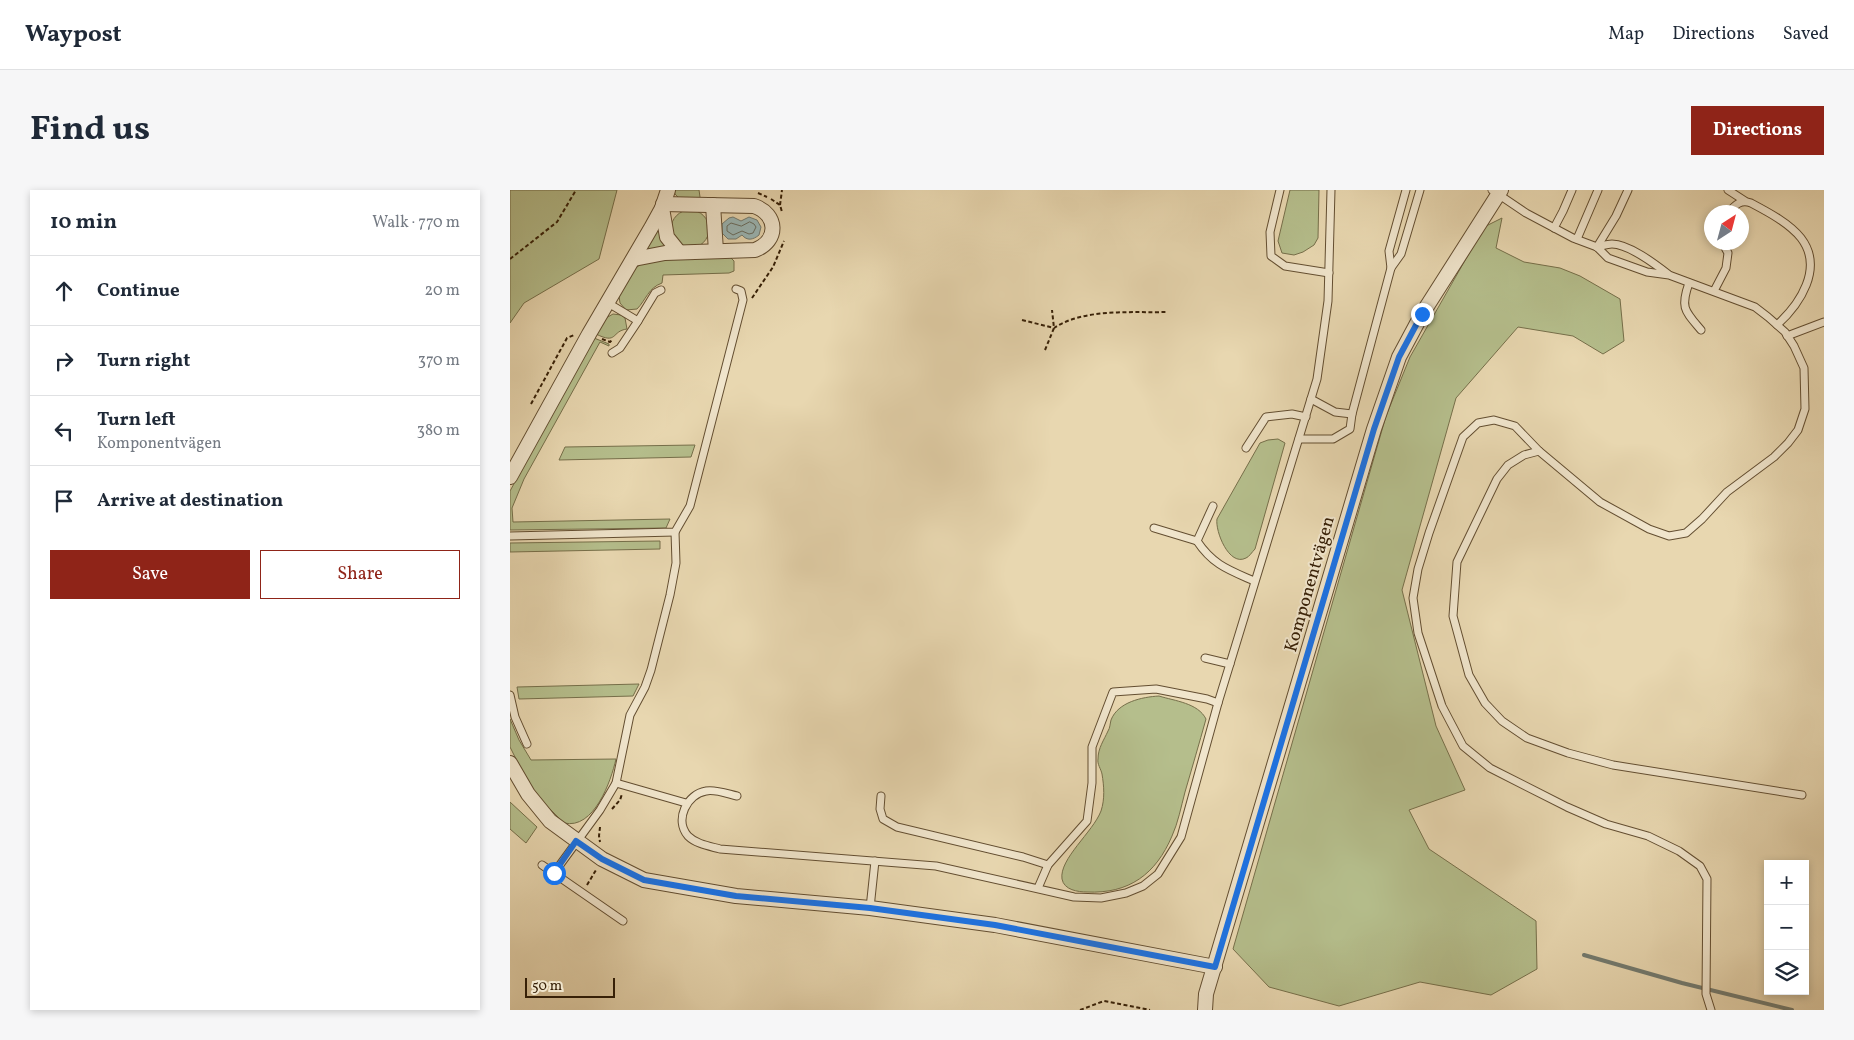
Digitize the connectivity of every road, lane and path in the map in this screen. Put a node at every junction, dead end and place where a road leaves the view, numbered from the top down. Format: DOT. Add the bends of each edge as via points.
graph roads {
  1 [pos="576,190"];
  2 [pos="668,190"];
  3 [pos="782,190"];
  4 [pos="1280,190"];
  5 [pos="1331,190"];
  6 [pos="1406,190"];
  7 [pos="1420,190"];
  8 [pos="1572,190"];
  9 [pos="1598,190"];
  10 [pos="1628,190"];
  11 [pos="1728,190"];
  12 [pos="1497,191"];
  13 [pos="752,193"];
  14 [pos="1745,201"];
  15 [pos="713,205"];
  16 [pos="780,205"];
  17 [pos="1736,205"];
  18 [pos="663,206"];
  19 [pos="783,214"];
  20 [pos="1554,228"];
  21 [pos="784,239"];
  22 [pos="1577,240"];
  23 [pos="1597,247"];
  24 [pos="1726,250"];
  25 [pos="716,251"];
  26 [pos="679,252"];
  27 [pos="510,259"];
  28 [pos="634,259"];
  29 [pos="1391,268"];
  30 [pos="1329,273"];
  31 [pos="1669,275"];
  32 [pos="1689,283"];
  33 [pos="736,288"];
  34 [pos="661,290"];
  35 [pos="1714,291"];
  36 [pos="752,298"];
  37 [pos="608,303"];
  38 [pos="1052,310"];
  39 [pos="1167,312"];
  40 [pos="1022,320"];
  41 [pos="638,321"];
  42 [pos="1824,322"];
  43 [pos="1777,325"];
  44 [pos="1054,328"];
  45 [pos="1701,330"];
  46 [pos="580,332"];
  47 [pos="630,334"];
  48 [pos="1787,336"];
  49 [pos="600,338"];
  50 [pos="1045,350"];
  51 [pos="612,353"];
  52 [pos="1311,399"];
  53 [pos="531,404"];
  54 [pos="1352,414"];
  55 [pos="1306,417"];
  56 [pos="1299,438"];
  57 [pos="1246,448"];
  58 [pos="1539,452"];
  59 [pos="510,477"];
  60 [pos="1213,506"];
  61 [pos="1154,528"];
  62 [pos="675,532"];
  63 [pos="510,536"];
  64 [pos="1196,541"];
  65 [pos="1254,582"];
  66 [pos="1205,658"];
  67 [pos="1230,664"];
  68 [pos="510,695"];
  69 [pos="1218,703"];
  70 [pos="527,744"];
  71 [pos="510,763"];
  72 [pos="616,783"];
  73 [pos="624,787"];
  74 [pos="1802,795"];
  75 [pos="736,796"];
  76 [pos="881,796"];
  77 [pos="686,804"];
  78 [pos="609,813"];
  79 [pos="603,820"];
  80 [pos="576,841"];
  81 [pos="602,859"];
  82 [pos="875,861"];
  83 [pos="542,865"];
  84 [pos="1048,865"];
  85 [pos="554,873"];
  86 [pos="586,888"];
  87 [pos="1038,888"];
  88 [pos="870,908"];
  89 [pos="622,921"];
  90 [pos="1215,967"];
  91 [pos="1080,1010"];
  92 [pos="1150,1010"];
  93 [pos="1205,1010"];
  94 [pos="1711,1010"];
  1 -- 27 [label="path" via="557,222"];
  2 -- 18 [label="street"];
  3 -- 16 [label="path"];
  4 -- 30 [label="lane" via="1270,232 1271,256 1286,266"];
  5 -- 30 [label="lane"];
  6 -- 29 [label="lane" via="1389,251"];
  7 -- 29 [label="lane" via="1401,254"];
  8 -- 20 [label="lane"];
  9 -- 22 [label="lane"];
  10 -- 23 [label="lane"];
  11 -- 14 [label="lane"];
  12 -- 20 [label="lane" via="1526,213"];
  12 -- 90 [label="street, Komponentvägen" via="1399,357 1374,429"];
  13 -- 16 [label="path" via="762,193"];
  14 -- 17 [label="lane"];
  14 -- 43 [label="lane" via="1765,211 1801,238 1812,265 1807,286 1799,300"];
  15 -- 18 [label="street"];
  15 -- 25 [label="street"];
  15 -- 25 [label="street" via="762,209 772,222 773,232 762,247 755,250"];
  16 -- 19 [label="path"];
  18 -- 26 [label="street" via="668,237"];
  18 -- 28 [label="street"];
  20 -- 22 [label="lane"];
  21 -- 36 [label="path" via="773,267"];
  22 -- 23 [label="lane"];
  23 -- 31 [label="lane" via="1608,258 1624,265"];
  23 -- 31 [label="lane" via="1614,244 1631,250"];
  24 -- 35 [label="lane" via="1726,268"];
  25 -- 26 [label="street"];
  26 -- 28 [label="street"];
  28 -- 37 [label="street"];
  29 -- 54 [label="lane"];
  30 -- 52 [label="lane" via="1326,318"];
  31 -- 32 [label="lane"];
  32 -- 35 [label="lane"];
  32 -- 45 [label="lane" via="1683,297 1684,305"];
  33 -- 62 [label="lane" via="741,291 743,300 690,506"];
  34 -- 41 [label="lane" via="655,293"];
  35 -- 43 [label="lane" via="1755,307"];
  37 -- 41 [label="lane"];
  37 -- 59 [label="street"];
  38 -- 44 [label="path"];
  39 -- 44 [label="path" via="1102,313 1064,321"];
  40 -- 44 [label="path"];
  41 -- 47 [label="lane"];
  42 -- 48 [label="lane"];
  43 -- 48 [label="lane"];
  44 -- 50 [label="path"];
  46 -- 53 [label="path" via="568,338"];
  47 -- 49 [label="path" via="624,332 610,342"];
  47 -- 51 [label="lane"];
  48 -- 58 [label="lane" via="1804,368 1805,409 1798,430 1774,457 1727,492 1686,533 1670,536 1624,517"];
  52 -- 54 [label="lane" via="1335,412"];
  52 -- 55 [label="lane"];
  54 -- 56 [label="lane" via="1350,429 1333,440"];
  55 -- 56 [label="lane"];
  55 -- 57 [label="lane" via="1292,414 1266,417"];
  56 -- 65 [label="lane"];
  58 -- 74 [label="lane" via="1524,455 1508,464 1497,479 1457,562 1453,616 1470,675 1485,703 1502,721 1527,738 1568,753 1613,765"];
  58 -- 94 [label="lane" via="1515,426 1494,420 1478,422 1463,437 1418,569 1413,598 1418,633 1442,706 1463,746 1490,768 1606,824 1648,836 1700,866 1707,879 1706,994"];
  60 -- 64 [label="lane"];
  61 -- 64 [label="lane"];
  62 -- 63 [label="lane"];
  62 -- 72 [label="lane" via="676,563 670,596 651,670 630,715"];
  64 -- 65 [label="lane" via="1206,555"];
  65 -- 67 [label="lane"];
  66 -- 67 [label="lane"];
  67 -- 69 [label="lane"];
  68 -- 70 [label="lane"];
  69 -- 84 [label="lane" via="1156,689 1113,692 1092,748 1092,783 1086,821"];
  69 -- 87 [label="lane" via="1181,837 1158,874 1143,886 1101,898 1074,897"];
  71 -- 80 [label="street" via="528,794 550,821"];
  72 -- 73 [label="lane"];
  72 -- 80 [label="lane"];
  73 -- 77 [label="lane"];
  73 -- 78 [label="path" via="620,800"];
  75 -- 77 [label="lane" via="707,790 693,795"];
  76 -- 84 [label="lane" via="883,819 897,827"];
  77 -- 82 [label="lane" via="682,821 687,835 698,843 720,849"];
  79 -- 81 [label="path" via="598,836 606,852"];
  80 -- 81 [label="street"];
  80 -- 85 [label="lane"];
  81 -- 86 [label="path"];
  81 -- 88 [label="street" via="644,880 736,896"];
  82 -- 87 [label="lane" via="936,866"];
  82 -- 88 [label="lane"];
  83 -- 85 [label="lane"];
  84 -- 87 [label="lane"];
  85 -- 89 [label="lane"];
  88 -- 90 [label="street" via="995,925"];
  90 -- 93 [label="street, Komponentvägen" via="1206,994"];
  91 -- 92 [label="path" via="1104,1001"];
}
